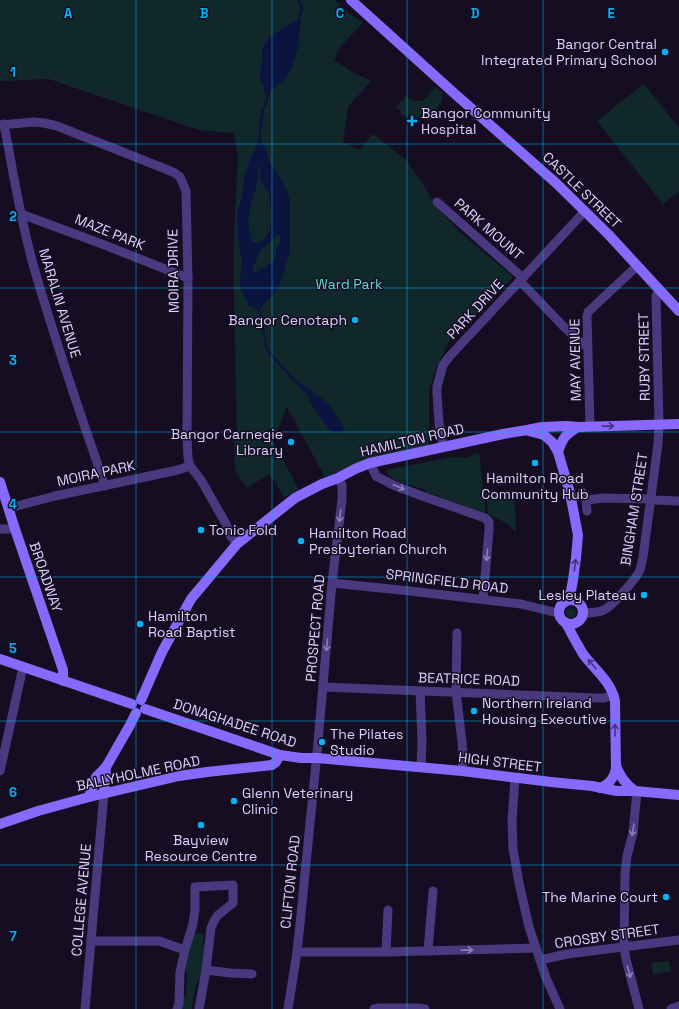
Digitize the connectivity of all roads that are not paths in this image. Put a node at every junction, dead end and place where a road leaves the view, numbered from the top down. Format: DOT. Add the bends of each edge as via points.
graph roads {
  1 [pos="351,0"];
  2 [pos="2,125"];
  3 [pos="437,202"];
  4 [pos="585,211"];
  5 [pos="21,214"];
  6 [pos="637,266"];
  7 [pos="188,278"];
  8 [pos="521,279"];
  9 [pos="659,290"];
  10 [pos="679,311"];
  11 [pos="588,346"];
  12 [pos="659,424"];
  13 [pos="679,424"];
  14 [pos="590,426"];
  15 [pos="579,427"];
  16 [pos="527,430"];
  17 [pos="443,447"];
  18 [pos="558,452"];
  19 [pos="370,463"];
  20 [pos="190,466"];
  21 [pos="338,478"];
  22 [pos="0,482"];
  23 [pos="105,486"];
  24 [pos="651,499"];
  25 [pos="679,500"];
  26 [pos="9,508"];
  27 [pos="587,511"];
  28 [pos="0,529"];
  29 [pos="15,529"];
  30 [pos="237,544"];
  31 [pos="332,582"];
  32 [pos="483,599"];
  33 [pos="565,602"];
  34 [pos="558,613"];
  35 [pos="582,613"];
  36 [pos="566,623"];
  37 [pos="457,633"];
  38 [pos="0,660"];
  39 [pos="23,667"];
  40 [pos="63,681"];
  41 [pos="323,687"];
  42 [pos="420,691"];
  43 [pos="456,692"];
  44 [pos="614,695"];
  45 [pos="139,706"];
  46 [pos="280,754"];
  47 [pos="317,758"];
  48 [pos="616,764"];
  49 [pos="106,767"];
  50 [pos="421,767"];
  51 [pos="0,771"];
  52 [pos="462,771"];
  53 [pos="515,778"];
  54 [pos="600,788"];
  55 [pos="636,791"];
  56 [pos="104,793"];
  57 [pos="679,795"];
  58 [pos="89,797"];
  59 [pos="0,824"];
  60 [pos="433,891"];
  61 [pos="388,910"];
  62 [pos="679,940"];
  63 [pos="91,941"];
  64 [pos="624,946"];
  65 [pos="536,948"];
  66 [pos="185,950"];
  67 [pos="428,951"];
  68 [pos="297,952"];
  69 [pos="386,952"];
  70 [pos="540,960"];
  71 [pos="206,970"];
  72 [pos="252,974"];
  73 [pos="679,1006"];
  74 [pos="85,1009"];
  75 [pos="177,1009"];
  76 [pos="199,1009"];
  77 [pos="288,1009"];
  78 [pos="374,1009"];
  79 [pos="425,1009"];
  80 [pos="560,1009"];
  81 [pos="639,1009"];
  82 [pos="671,1009"];
  1 -- 4 [label="main road, CASTLE STREET"];
  2 -- 5 [label="street, MARALIN AVENUE"];
  2 -- 7 [label="street, MOIRA DRIVE" via="34,122 56,126 180,177 186,191"];
  3 -- 8 [label="street, PARK MOUNT"];
  4 -- 6 [label="main road, CASTLE STREET"];
  4 -- 8 [label="street, PARK DRIVE"];
  5 -- 7 [label="street, MAZE PARK"];
  5 -- 23 [label="street, MARALIN AVENUE" via="32,263"];
  6 -- 9 [label="main road, CASTLE STREET"];
  6 -- 11 [label="street, MAY AVENUE" via="588,312"];
  7 -- 20 [label="street, MOIRA DRIVE" via="186,437"];
  8 -- 11 [label="street, PARK MOUNT" via="563,326"];
  8 -- 17 [label="street, PARK DRIVE" via="443,365 437,393"];
  9 -- 10 [label="main road, CASTLE STREET"];
  9 -- 12 [label="street, RUBY STREET" via="656,296"];
  11 -- 14 [label="street, MAY AVENUE"];
  12 -- 13 [label="main road, HAMILTON ROAD"];
  14 -- 12 [label="main road, HAMILTON ROAD, one-way"];
  12 -- 24 [label="street, BINGHAM STREET"];
  14 -- 15 [label="main road, HAMILTON ROAD"];
  15 -- 16 [label="main road, HAMILTON ROAD" via="542,427"];
  15 -- 18 [label="main road" via="564,436"];
  16 -- 17 [label="main road, HAMILTON ROAD"];
  16 -- 18 [label="main road" via="544,435"];
  17 -- 19 [label="main road, HAMILTON ROAD"];
  33 -- 18 [label="main road, one-way" via="571,591 578,535"];
  19 -- 21 [label="main road, HAMILTON ROAD"];
  19 -- 32 [label="street, one-way" via="376,476 393,485 485,518 489,522"];
  20 -- 23 [label="street, MOIRA PARK"];
  20 -- 30 [label="street, MOIRA DRIVE" via="201,480"];
  21 -- 30 [label="main road, HAMILTON ROAD" via="295,498"];
  21 -- 31 [label="street, PROSPECT ROAD, one-way" via="342,485 342,500"];
  22 -- 26 [label="main road, BROADWAY"];
  23 -- 26 [label="street, MOIRA PARK"];
  24 -- 25 [label="street"];
  24 -- 27 [label="street" via="584,496"];
  24 -- 35 [label="street, BINGHAM STREET" via="640,570 606,609"];
  26 -- 29 [label="main road, BROADWAY"];
  28 -- 29 [label="street"];
  29 -- 40 [label="main road, BROADWAY" via="63,670"];
  30 -- 45 [label="main road, HAMILTON ROAD" via="191,599 162,652"];
  31 -- 32 [label="street, SPRINGFIELD ROAD"];
  31 -- 41 [label="street, PROSPECT ROAD, one-way"];
  32 -- 34 [label="street, SPRINGFIELD ROAD"];
  33 -- 34 [label="main road"];
  33 -- 35 [label="main road" via="576,602"];
  34 -- 36 [label="main road"];
  35 -- 36 [label="main road" via="577,622"];
  44 -- 36 [label="main road, one-way" via="605,679 584,654"];
  37 -- 43 [label="street"];
  38 -- 39 [label="main road, DONAGHADEE ROAD"];
  39 -- 40 [label="main road, DONAGHADEE ROAD"];
  39 -- 51 [label="street"];
  40 -- 45 [label="main road, DONAGHADEE ROAD"];
  41 -- 42 [label="street, BEATRICE ROAD"];
  41 -- 47 [label="street, PROSPECT ROAD"];
  42 -- 43 [label="street, BEATRICE ROAD"];
  42 -- 50 [label="street"];
  43 -- 44 [label="street, BEATRICE ROAD" via="595,698"];
  43 -- 52 [label="street" via="463,755"];
  48 -- 44 [label="main road, one-way"];
  45 -- 46 [label="main road, DONAGHADEE ROAD"];
  45 -- 49 [label="main road, HAMILTON ROAD"];
  46 -- 47 [label="main road, DONAGHADEE ROAD"];
  46 -- 56 [label="main road, BALLYHOLME ROAD" via="272,765 192,774"];
  47 -- 50 [label="main road, HIGH STREET"];
  47 -- 68 [label="street, CLIFTON ROAD"];
  48 -- 54 [label="main road" via="613,779"];
  48 -- 55 [label="main road" via="623,780"];
  49 -- 56 [label="main road, HAMILTON ROAD"];
  49 -- 58 [label="main road, HAMILTON ROAD" via="96,777"];
  50 -- 52 [label="main road, HIGH STREET"];
  52 -- 53 [label="main road, HIGH STREET"];
  53 -- 54 [label="main road, HIGH STREET"];
  53 -- 65 [label="street" via="512,821 514,856 521,894"];
  54 -- 55 [label="main road, HIGH STREET"];
  55 -- 57 [label="main road, HIGH STREET"];
  55 -- 64 [label="street, one-way" via="634,826 625,874"];
  56 -- 58 [label="main road, BALLYHOLME ROAD"];
  56 -- 63 [label="street, COLLEGE AVENUE"];
  58 -- 59 [label="main road, BALLYHOLME ROAD"];
  60 -- 67 [label="street"];
  61 -- 69 [label="street"];
  62 -- 64 [label="street, CROSBY STREET"];
  63 -- 66 [label="street" via="159,941"];
  63 -- 74 [label="street, COLLEGE AVENUE"];
  64 -- 70 [label="street, CROSBY STREET"];
  64 -- 81 [label="street, one-way"];
  67 -- 65 [label="street, one-way"];
  65 -- 70 [label="street"];
  66 -- 71 [label="street" via="193,924 194,887 233,885 233,903 218,915 211,928"];
  66 -- 75 [label="street"];
  67 -- 69 [label="street"];
  68 -- 69 [label="street"];
  68 -- 77 [label="street, CLIFTON ROAD"];
  70 -- 80 [label="street"];
  71 -- 72 [label="street"];
  71 -- 76 [label="street"];
  73 -- 82 [label="street"];
  78 -- 79 [label="street"];
}
